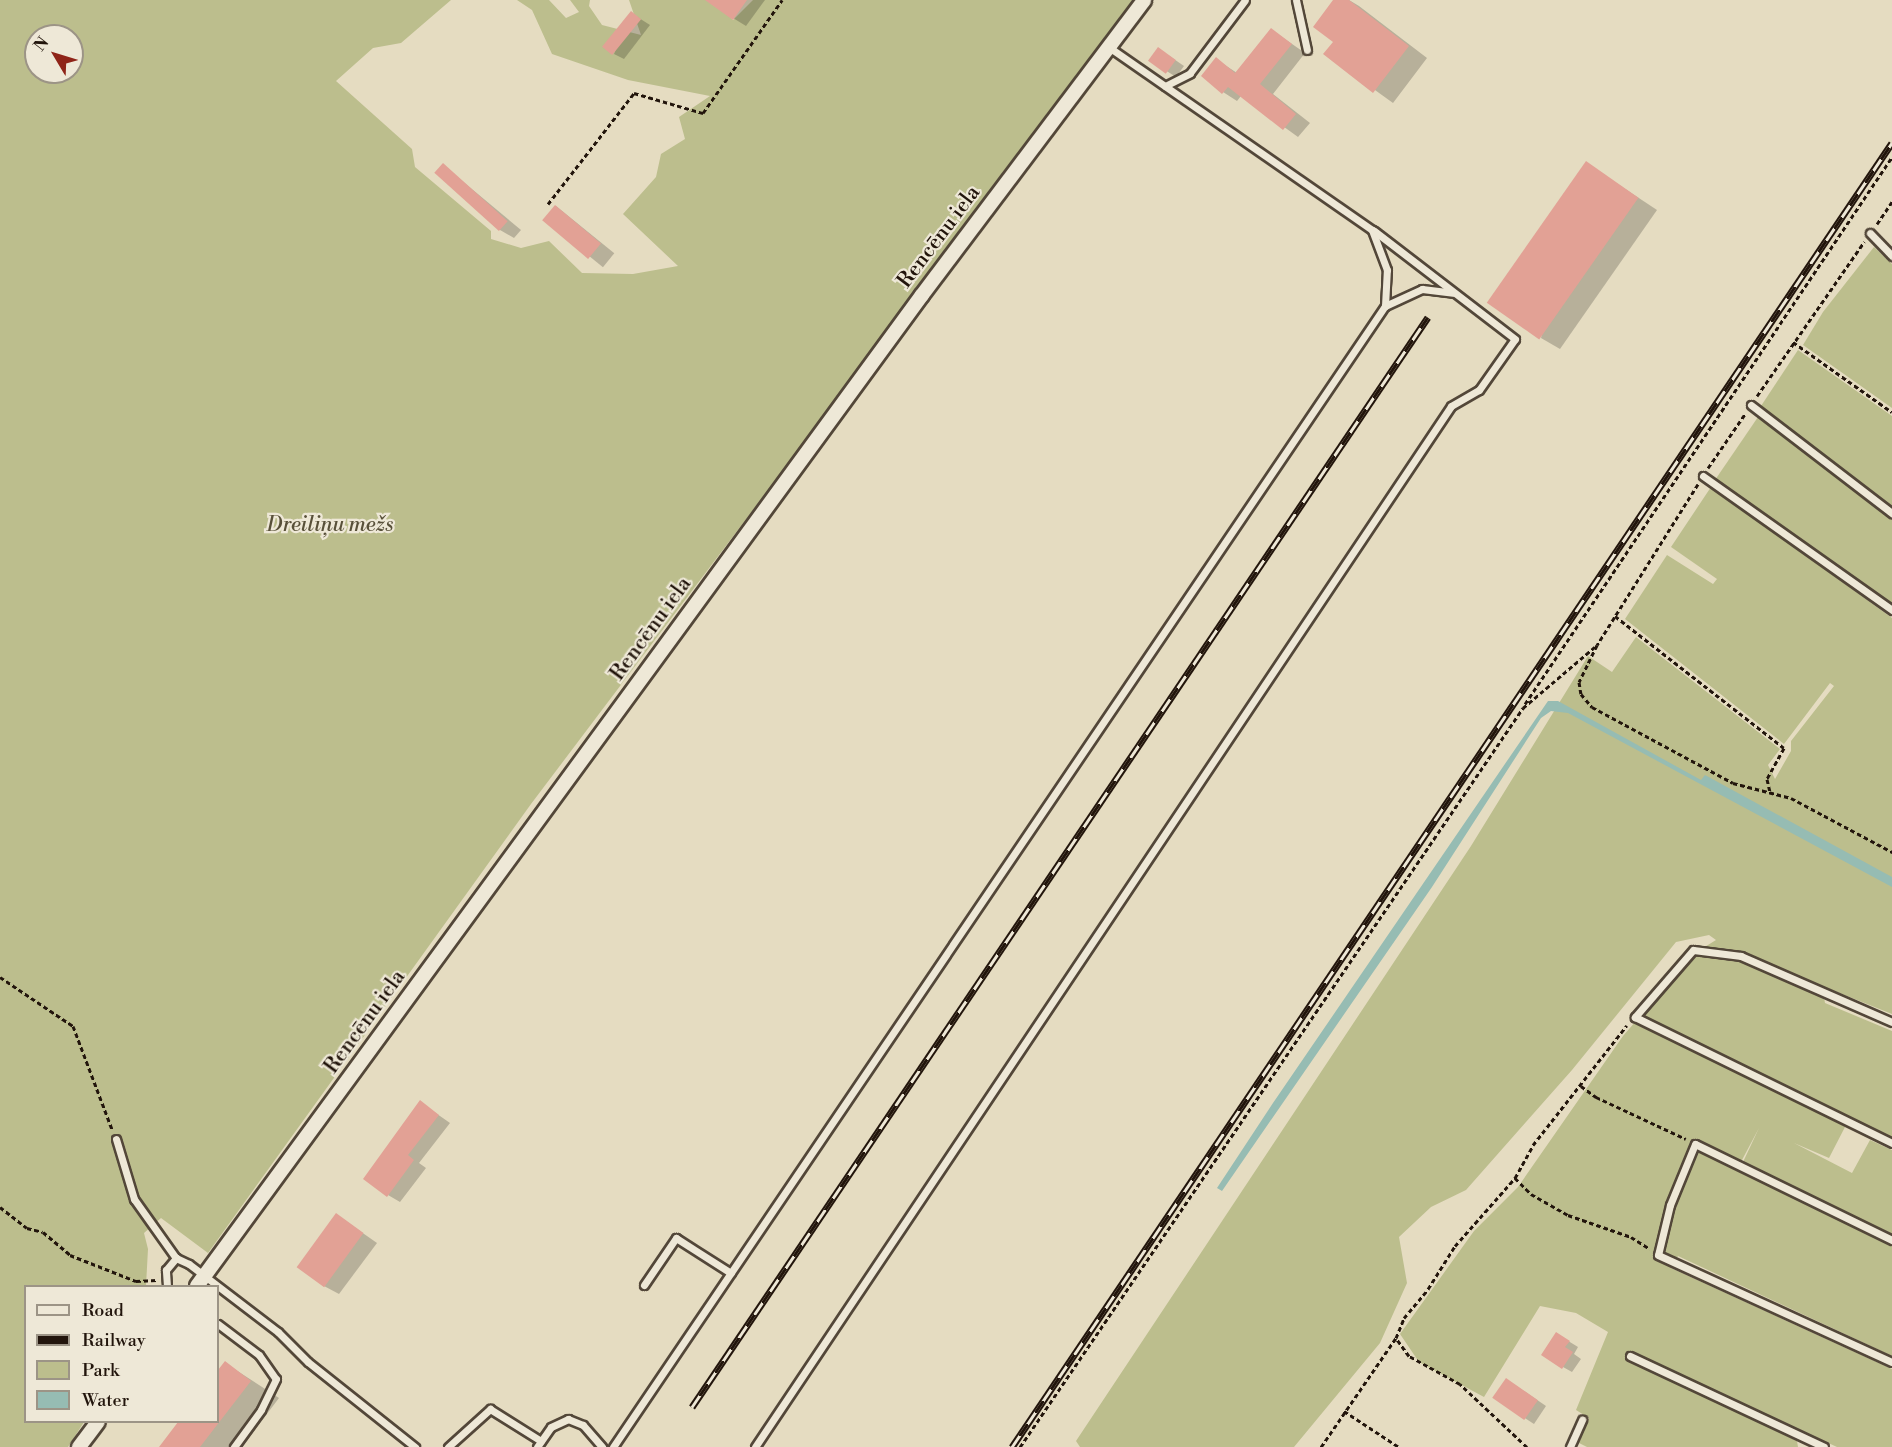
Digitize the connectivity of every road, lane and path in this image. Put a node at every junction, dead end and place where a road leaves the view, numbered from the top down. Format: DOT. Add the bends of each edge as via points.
graph roads {
  1 [pos="782,0"];
  2 [pos="1144,0"];
  3 [pos="1245,0"];
  4 [pos="1296,0"];
  5 [pos="1109,47"];
  6 [pos="1307,50"];
  7 [pos="1165,86"];
  8 [pos="1892,157"];
  9 [pos="1892,202"];
  10 [pos="548,204"];
  11 [pos="1372,230"];
  12 [pos="1870,233"];
  13 [pos="1892,256"];
  14 [pos="1455,293"];
  15 [pos="1385,306"];
  16 [pos="1793,342"];
  17 [pos="1750,405"];
  18 [pos="1892,412"];
  19 [pos="1703,476"];
  20 [pos="1892,513"];
  21 [pos="1892,610"];
  22 [pos="1615,616"];
  23 [pos="1598,645"];
  24 [pos="1522,708"];
  25 [pos="1770,792"];
  26 [pos="1892,852"];
  27 [pos="0,977"];
  28 [pos="1635,1017"];
  29 [pos="1892,1022"];
  30 [pos="1581,1086"];
  31 [pos="116,1139"];
  32 [pos="1892,1143"];
  33 [pos="1695,1144"];
  34 [pos="1515,1178"];
  35 [pos="0,1207"];
  36 [pos="1892,1240"];
  37 [pos="1659,1255"];
  38 [pos="176,1258"];
  39 [pos="730,1273"];
  40 [pos="201,1281"];
  41 [pos="167,1282"];
  42 [pos="644,1285"];
  43 [pos="219,1295"];
  44 [pos="219,1325"];
  45 [pos="1396,1338"];
  46 [pos="1630,1356"];
  47 [pos="1892,1362"];
  48 [pos="1344,1411"];
  49 [pos="1582,1420"];
  50 [pos="97,1423"];
  51 [pos="539,1444"];
  52 [pos="1572,1446"];
  53 [pos="79,1447"];
  54 [pos="234,1447"];
  55 [pos="415,1447"];
  56 [pos="448,1447"];
  57 [pos="602,1447"];
  58 [pos="613,1447"];
  59 [pos="755,1447"];
  60 [pos="1020,1447"];
  61 [pos="1321,1447"];
  62 [pos="1399,1447"];
  63 [pos="1527,1447"];
  64 [pos="1824,1447"];
  1 -- 10 [label="path" via="703,113 634,93"];
  2 -- 5 [label="street, Rencēnu iela"];
  3 -- 7 [label="lane" via="1190,73"];
  4 -- 6 [label="lane"];
  5 -- 7 [label="lane"];
  5 -- 40 [label="street, Rencēnu iela" via="753,524"];
  7 -- 11 [label="lane"];
  8 -- 24 [label="path"];
  9 -- 12 [label="path"];
  11 -- 14 [label="lane"];
  11 -- 15 [label="lane" via="1387,270"];
  12 -- 13 [label="lane"];
  12 -- 16 [label="path"];
  14 -- 15 [label="lane" via="1422,289"];
  14 -- 59 [label="lane" via="1515,339 1479,390 1451,406"];
  15 -- 39 [label="lane"];
  16 -- 17 [label="path"];
  16 -- 18 [label="path"];
  17 -- 19 [label="path"];
  17 -- 20 [label="lane"];
  19 -- 21 [label="lane"];
  19 -- 22 [label="path"];
  22 -- 23 [label="path"];
  22 -- 25 [label="path" via="1784,748 1767,778"];
  23 -- 24 [label="path"];
  23 -- 25 [label="path" via="1579,682 1581,694 1592,707 1733,783"];
  24 -- 60 [label="path"];
  25 -- 26 [label="path" via="1791,798"];
  27 -- 31 [label="path" via="73,1026"];
  28 -- 29 [label="lane" via="1693,950 1741,956"];
  28 -- 30 [label="path" via="1611,1040"];
  28 -- 32 [label="lane"];
  30 -- 33 [label="path" via="1596,1097 1675,1131"];
  30 -- 34 [label="path" via="1533,1145"];
  31 -- 38 [label="lane" via="134,1199"];
  33 -- 36 [label="lane"];
  33 -- 37 [label="lane" via="1670,1205"];
  34 -- 37 [label="path" via="1530,1194 1568,1215 1631,1237"];
  34 -- 45 [label="path" via="1455,1246 1404,1318"];
  35 -- 41 [label="path" via="27,1228 43,1232 70,1255 136,1281"];
  37 -- 47 [label="lane"];
  38 -- 40 [label="lane"];
  38 -- 41 [label="lane" via="166,1270"];
  39 -- 42 [label="lane" via="676,1238"];
  39 -- 58 [label="lane"];
  43 -- 55 [label="lane"];
  44 -- 54 [label="lane" via="260,1355 276,1379 261,1410"];
  45 -- 48 [label="path"];
  45 -- 63 [label="path" via="1409,1356 1461,1384"];
  46 -- 64 [label="lane"];
  48 -- 61 [label="path"];
  48 -- 62 [label="path"];
  49 -- 52 [label="lane"];
  50 -- 53 [label="street"];
  51 -- 56 [label="lane" via="490,1409"];
  51 -- 57 [label="lane" via="551,1427 568,1419 583,1425"];
}
